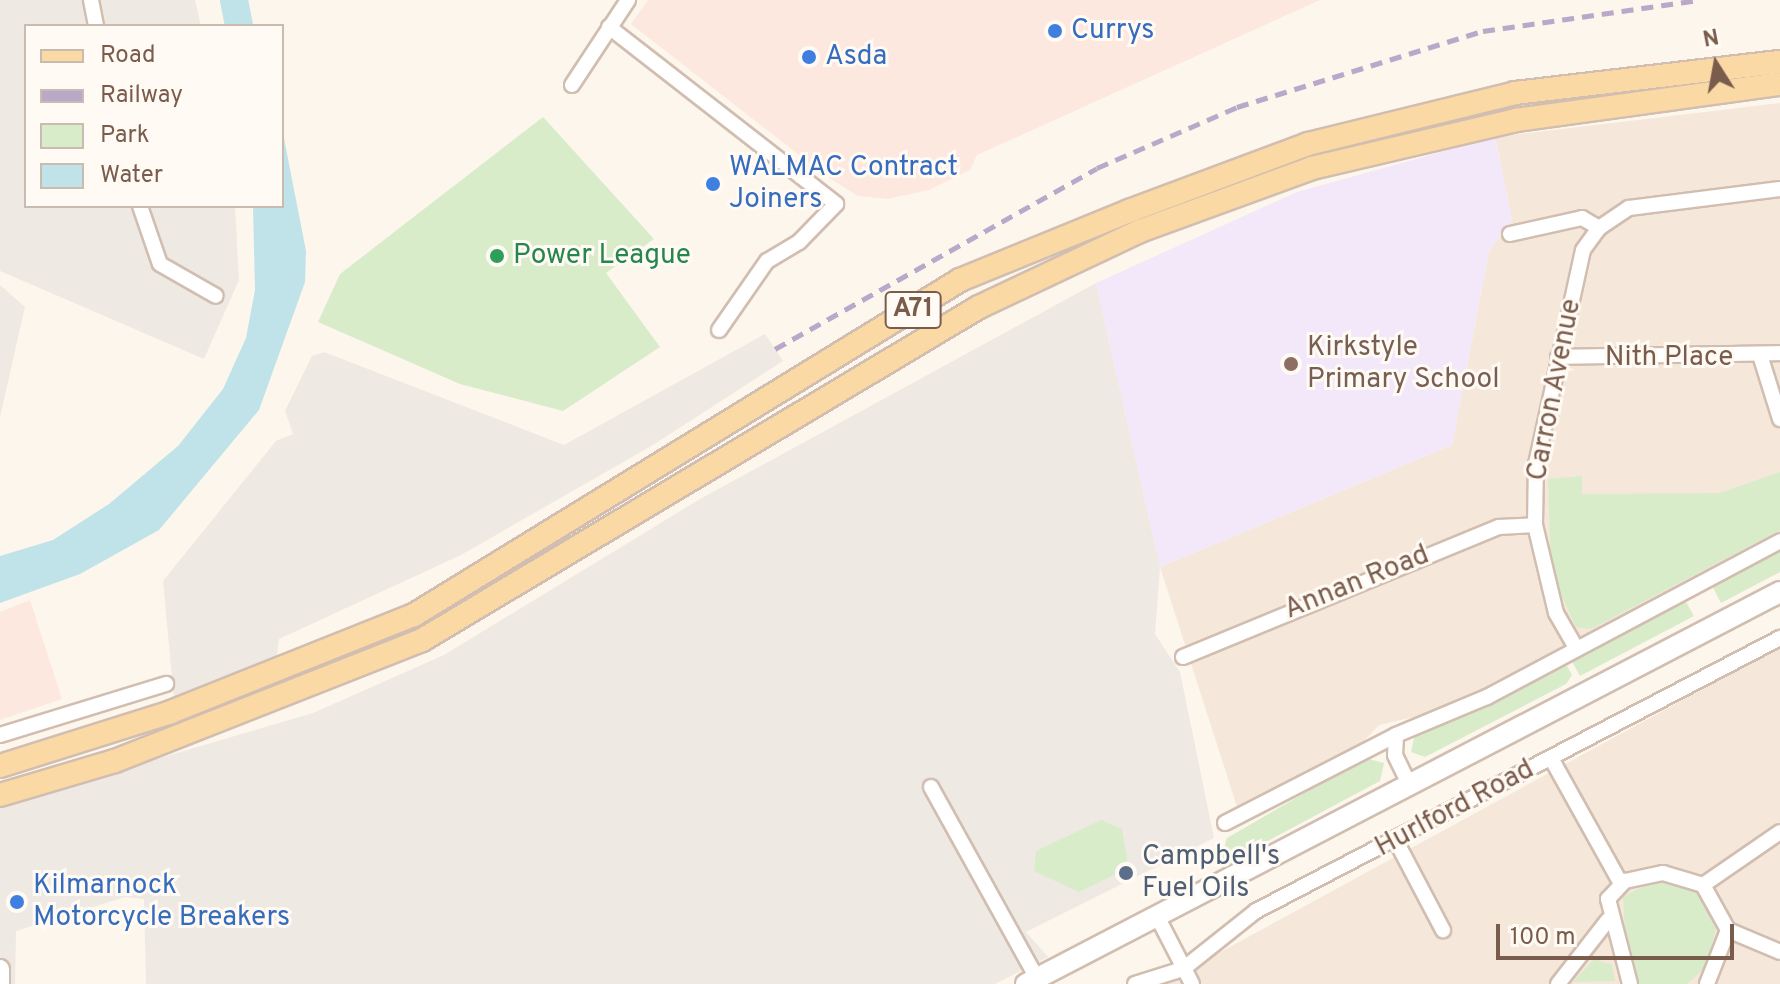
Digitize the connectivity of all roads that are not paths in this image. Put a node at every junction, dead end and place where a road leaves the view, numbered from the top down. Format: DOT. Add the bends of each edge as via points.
graph roads {
  1 [pos="91,0"];
  2 [pos="628,0"];
  3 [pos="96,24"];
  4 [pos="609,27"];
  5 [pos="1780,62"];
  6 [pos="1780,84"];
  7 [pos="572,85"];
  8 [pos="1780,189"];
  9 [pos="141,208"];
  10 [pos="1599,228"];
  11 [pos="1510,234"];
  12 [pos="216,296"];
  13 [pos="719,330"];
  14 [pos="1780,353"];
  15 [pos="1558,357"];
  16 [pos="1761,358"];
  17 [pos="1780,419"];
  18 [pos="1535,525"];
  19 [pos="1780,541"];
  20 [pos="1780,592"];
  21 [pos="1780,638"];
  22 [pos="1575,646"];
  23 [pos="1183,657"];
  24 [pos="166,684"];
  25 [pos="0,735"];
  26 [pos="1396,735"];
  27 [pos="1551,758"];
  28 [pos="0,766"];
  29 [pos="1410,786"];
  30 [pos="931,787"];
  31 [pos="0,795"];
  32 [pos="1225,823"];
  33 [pos="1780,832"];
  34 [pos="1396,841"];
  35 [pos="1621,884"];
  36 [pos="1703,885"];
  37 [pos="1158,918"];
  38 [pos="1608,920"];
  39 [pos="1443,930"];
  40 [pos="1728,930"];
  41 [pos="1780,952"];
  42 [pos="0,969"];
  43 [pos="1183,969"];
  44 [pos="1032,981"];
  45 [pos="0,984"];
  46 [pos="1135,984"];
  47 [pos="1192,984"];
  48 [pos="1558,984"];
  49 [pos="1630,984"];
  50 [pos="1707,984"];
  1 -- 3 [label="street"];
  2 -- 4 [label="street"];
  4 -- 7 [label="street"];
  4 -- 13 [label="street" via="836,204 799,242 767,261"];
  5 -- 28 [label="main road, A71" via="1515,93 1308,144 1129,211 960,280 414,615 111,732"];
  6 -- 31 [label="main road, A71" via="1516,120 1312,168 1140,231 979,307 422,640 115,761"];
  8 -- 10 [label="street" via="1629,208"];
  9 -- 12 [label="street" via="160,264"];
  10 -- 11 [label="street" via="1582,218"];
  10 -- 15 [label="street, Carron Avenue" via="1583,250"];
  14 -- 16 [label="street, Nith Place"];
  15 -- 16 [label="street, Nith Place"];
  15 -- 18 [label="street, Carron Avenue" via="1536,464"];
  16 -- 17 [label="street"];
  18 -- 22 [label="street, Carron Avenue" via="1556,613"];
  18 -- 23 [label="street, Annan Road" via="1499,527"];
  19 -- 22 [label="street"];
  20 -- 29 [label="main road, Hurlford Road"];
  21 -- 27 [label="street, Hurlford Road"];
  22 -- 26 [label="street" via="1487,697"];
  24 -- 25 [label="street"];
  26 -- 29 [label="street, Hurlford Road" via="1395,755"];
  26 -- 32 [label="street"];
  27 -- 34 [label="street, Hurlford Road"];
  27 -- 35 [label="street"];
  29 -- 37 [label="main road, Hurlford Road"];
  30 -- 44 [label="street"];
  33 -- 36 [label="street"];
  34 -- 39 [label="street"];
  34 -- 43 [label="street, Hurlford Road" via="1256,911"];
  35 -- 36 [label="street" via="1663,873"];
  35 -- 38 [label="street" via="1608,899"];
  36 -- 40 [label="street"];
  37 -- 43 [label="street"];
  37 -- 44 [label="main road, Hurlford Road"];
  38 -- 48 [label="street"];
  38 -- 49 [label="street"];
  40 -- 41 [label="street"];
  40 -- 50 [label="street"];
  42 -- 45 [label="street"];
  43 -- 46 [label="street, Hurlford Road"];
  43 -- 47 [label="street"];
}
